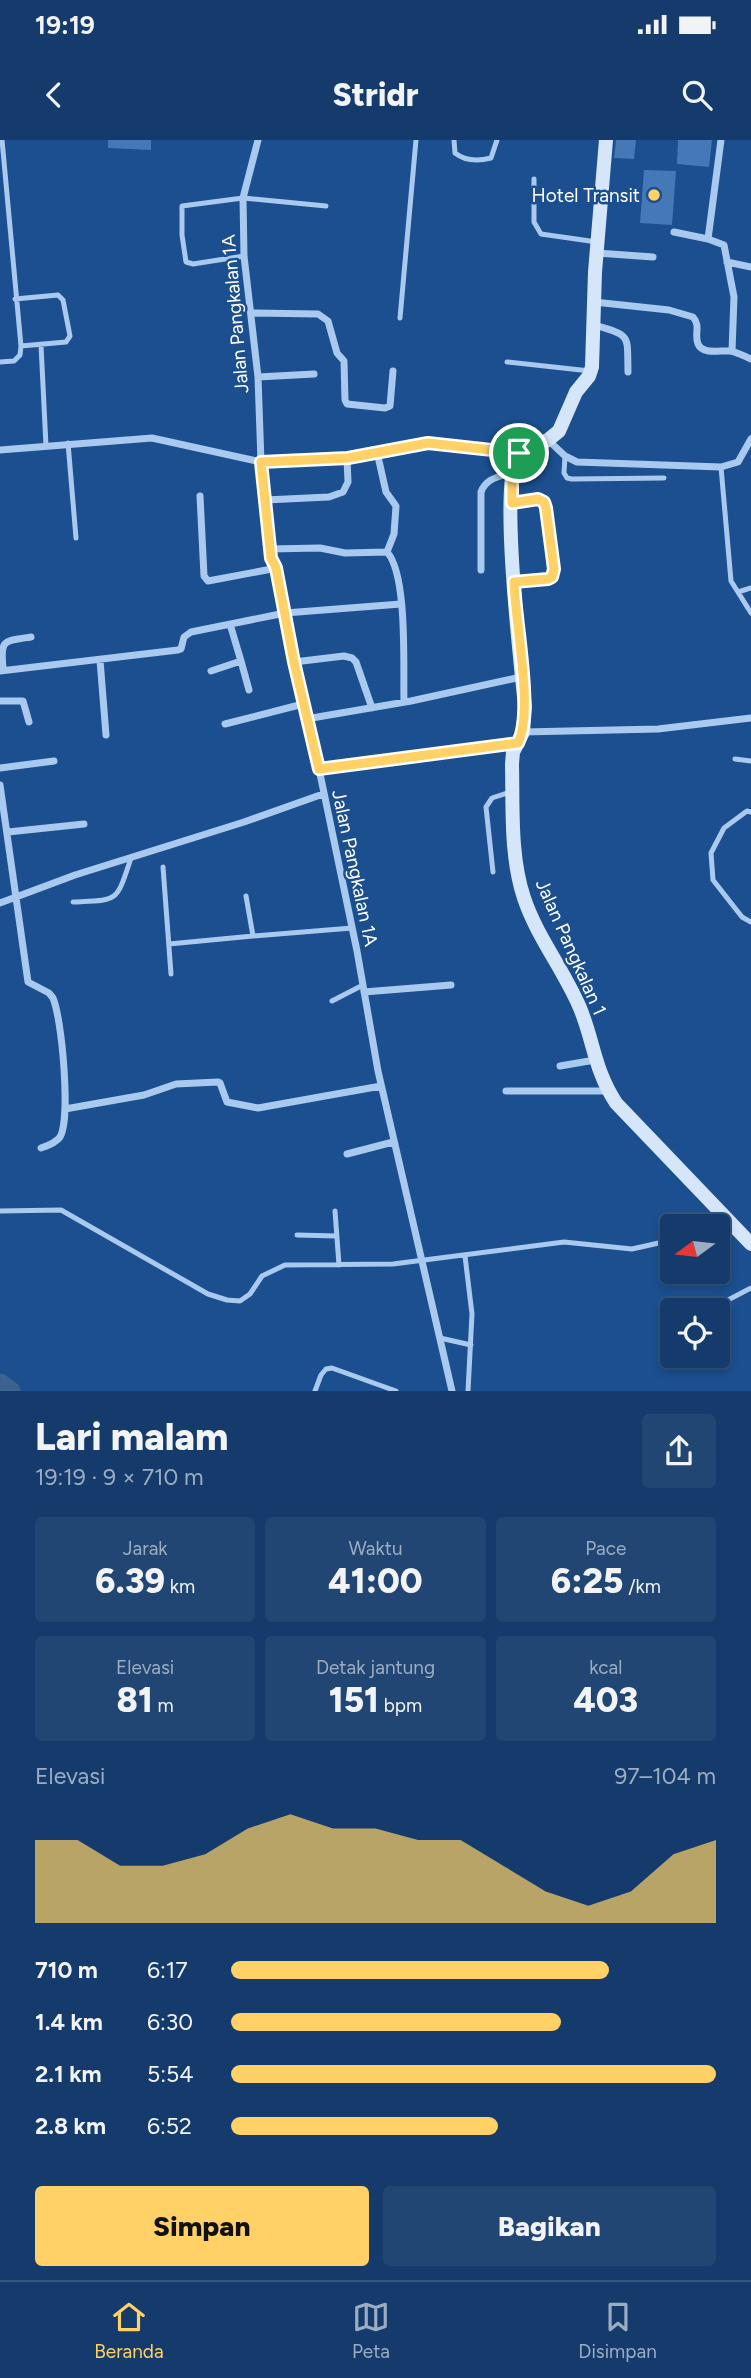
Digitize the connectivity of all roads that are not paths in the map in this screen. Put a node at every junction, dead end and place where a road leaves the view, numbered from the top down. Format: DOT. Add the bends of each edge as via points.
graph roads {
  1 [pos="2,140"];
  2 [pos="258,140"];
  3 [pos="416,140"];
  4 [pos="454,140"];
  5 [pos="497,140"];
  6 [pos="606,140"];
  7 [pos="721,140"];
  8 [pos="534,179"];
  9 [pos="243,198"];
  10 [pos="326,206"];
  11 [pos="674,232"];
  12 [pos="708,239"];
  13 [pos="597,247"];
  14 [pos="244,256"];
  15 [pos="653,257"];
  16 [pos="727,262"];
  17 [pos="751,267"];
  18 [pos="15,299"];
  19 [pos="594,302"];
  20 [pos="251,313"];
  21 [pos="400,318"];
  22 [pos="593,325"];
  23 [pos="41,345"];
  24 [pos="21,346"];
  25 [pos="732,351"];
  26 [pos="751,359"];
  27 [pos="0,362"];
  28 [pos="507,362"];
  29 [pos="393,370"];
  30 [pos="590,371"];
  31 [pos="628,372"];
  32 [pos="314,374"];
  33 [pos="258,377"];
  34 [pos="751,439"];
  35 [pos="548,440"];
  36 [pos="68,443"];
  37 [pos="46,446"];
  38 [pos="0,450"];
  39 [pos="377,452"];
  40 [pos="519,453"];
  41 [pos="565,457"];
  42 [pos="348,458"];
  43 [pos="261,462"];
  44 [pos="721,467"];
  45 [pos="512,472"];
  46 [pos="664,478"];
  47 [pos="200,496"];
  48 [pos="265,500"];
  49 [pos="512,503"];
  50 [pos="76,538"];
  51 [pos="270,549"];
  52 [pos="387,552"];
  53 [pos="276,568"];
  54 [pos="481,570"];
  55 [pos="514,582"];
  56 [pos="751,588"];
  57 [pos="738,592"];
  58 [pos="401,604"];
  59 [pos="285,613"];
  60 [pos="751,613"];
  61 [pos="230,624"];
  62 [pos="31,637"];
  63 [pos="100,660"];
  64 [pos="241,661"];
  65 [pos="294,662"];
  66 [pos="1,670"];
  67 [pos="211,671"];
  68 [pos="522,677"];
  69 [pos="249,690"];
  70 [pos="0,701"];
  71 [pos="404,702"];
  72 [pos="303,704"];
  73 [pos="372,708"];
  74 [pos="751,718"];
  75 [pos="306,719"];
  76 [pos="29,722"];
  77 [pos="225,724"];
  78 [pos="106,735"];
  79 [pos="520,737"];
  80 [pos="735,759"];
  81 [pos="54,761"];
  82 [pos="751,761"];
  83 [pos="0,768"];
  84 [pos="319,769"];
  85 [pos="0,785"];
  86 [pos="513,791"];
  87 [pos="323,794"];
  88 [pos="751,812"];
  89 [pos="84,824"];
  90 [pos="8,832"];
  91 [pos="131,858"];
  92 [pos="163,867"];
  93 [pos="493,872"];
  94 [pos="246,896"];
  95 [pos="17,898"];
  96 [pos="73,902"];
  97 [pos="0,903"];
  98 [pos="751,922"];
  99 [pos="352,928"];
  100 [pos="253,936"];
  101 [pos="169,944"];
  102 [pos="171,975"];
  103 [pos="451,985"];
  104 [pos="363,988"];
  105 [pos="332,1001"];
  106 [pos="595,1060"];
  107 [pos="560,1066"];
  108 [pos="381,1086"];
  109 [pos="506,1091"];
  110 [pos="608,1091"];
  111 [pos="65,1109"];
  112 [pos="393,1142"];
  113 [pos="41,1149"];
  114 [pos="346,1154"];
  115 [pos="0,1211"];
  116 [pos="335,1211"];
  117 [pos="723,1214"];
  118 [pos="730,1221"];
  119 [pos="297,1235"];
  120 [pos="337,1236"];
  121 [pos="660,1243"];
  122 [pos="751,1244"];
  123 [pos="465,1256"];
  124 [pos="424,1261"];
  125 [pos="339,1265"];
  126 [pos="751,1288"];
  127 [pos="730,1299"];
  128 [pos="440,1338"];
  129 [pos="471,1345"];
  130 [pos="315,1391"];
  131 [pos="396,1391"];
  132 [pos="452,1391"];
  133 [pos="468,1391"];
  1 -- 18 [label="lane"];
  2 -- 9 [label="street, Jalan Pangkalan 1A"];
  3 -- 21 [label="lane"];
  4 -- 5 [label="lane" via="455,153 462,159 491,158"];
  6 -- 13 [label="main road"];
  7 -- 12 [label="street"];
  8 -- 13 [label="lane" via="534,222 541,234"];
  9 -- 10 [label="lane"];
  9 -- 14 [label="street, Jalan Pangkalan 1A"];
  9 -- 14 [label="lane" via="186,204 181,210 186,262"];
  11 -- 12 [label="street"];
  12 -- 16 [label="street" via="724,245"];
  13 -- 15 [label="street"];
  13 -- 19 [label="main road"];
  14 -- 20 [label="street, Jalan Pangkalan 1A"];
  16 -- 17 [label="street"];
  16 -- 25 [label="street" via="734,297"];
  18 -- 23 [label="lane" via="58,295 63,300 70,335 66,342"];
  18 -- 24 [label="lane"];
  19 -- 22 [label="main road"];
  19 -- 25 [label="street" via="693,317 700,347"];
  20 -- 29 [label="street" via="318,314 328,321 337,353 344,361 347,404 390,406"];
  20 -- 33 [label="street, Jalan Pangkalan 1A"];
  22 -- 30 [label="main road"];
  22 -- 31 [label="street" via="624,335"];
  23 -- 24 [label="lane"];
  23 -- 37 [label="lane"];
  24 -- 27 [label="lane" via="14,361"];
  25 -- 26 [label="street"];
  28 -- 30 [label="lane"];
  30 -- 35 [label="main road" via="559,431"];
  32 -- 33 [label="street"];
  33 -- 43 [label="street, Jalan Pangkalan 1A"];
  34 -- 44 [label="street" via="738,461"];
  35 -- 40 [label="main road"];
  35 -- 41 [label="street"];
  36 -- 37 [label="street"];
  36 -- 43 [label="street" via="152,438"];
  36 -- 50 [label="lane"];
  37 -- 38 [label="street"];
  39 -- 40 [label="street" via="428,443"];
  39 -- 42 [label="street"];
  39 -- 52 [label="street" via="387,492 396,506"];
  40 -- 45 [label="main road, Jalan Pangkalan 1"];
  41 -- 44 [label="street" via="577,462"];
  41 -- 46 [label="lane" via="567,478"];
  42 -- 43 [label="street"];
  42 -- 48 [label="street" via="343,492 329,497"];
  43 -- 48 [label="street, Jalan Pangkalan 1A"];
  44 -- 57 [label="lane" via="731,581"];
  45 -- 49 [label="main road, Jalan Pangkalan 1"];
  45 -- 54 [label="street" via="491,479 481,492"];
  47 -- 53 [label="street" via="204,576 208,581"];
  48 -- 51 [label="street, Jalan Pangkalan 1A"];
  49 -- 55 [label="main road, Jalan Pangkalan 1"];
  49 -- 55 [label="street" via="544,502 554,569 548,579"];
  51 -- 52 [label="street"];
  51 -- 53 [label="street, Jalan Pangkalan 1A"];
  52 -- 58 [label="street" via="396,566"];
  53 -- 59 [label="street, Jalan Pangkalan 1A"];
  55 -- 68 [label="main road, Jalan Pangkalan 1"];
  56 -- 57 [label="lane"];
  57 -- 60 [label="lane"];
  58 -- 59 [label="street"];
  58 -- 71 [label="street"];
  59 -- 61 [label="street"];
  59 -- 65 [label="street, Jalan Pangkalan 1A"];
  61 -- 63 [label="street" via="187,634 181,649"];
  61 -- 64 [label="street"];
  62 -- 66 [label="street" via="3,643"];
  63 -- 66 [label="street"];
  63 -- 78 [label="street"];
  64 -- 67 [label="street"];
  64 -- 69 [label="street"];
  65 -- 72 [label="street, Jalan Pangkalan 1A"];
  65 -- 73 [label="street" via="352,658"];
  68 -- 71 [label="street"];
  68 -- 79 [label="main road, Jalan Pangkalan 1" via="525,707"];
  70 -- 76 [label="street" via="23,701"];
  71 -- 73 [label="street"];
  72 -- 75 [label="street, Jalan Pangkalan 1A"];
  72 -- 77 [label="street"];
  73 -- 75 [label="street"];
  74 -- 79 [label="street"];
  75 -- 84 [label="street, Jalan Pangkalan 1A"];
  79 -- 84 [label="street"];
  79 -- 86 [label="main road, Jalan Pangkalan 1" via="513,752"];
  80 -- 82 [label="lane"];
  81 -- 83 [label="street"];
  84 -- 87 [label="street, Jalan Pangkalan 1A"];
  85 -- 90 [label="street"];
  86 -- 93 [label="lane" via="492,798 486,807"];
  86 -- 106 [label="main road, Jalan Pangkalan 1" via="524,899 581,1009"];
  87 -- 91 [label="street"];
  87 -- 99 [label="street, Jalan Pangkalan 1A"];
  88 -- 98 [label="lane" via="724,828 711,852 713,880"];
  89 -- 90 [label="street"];
  90 -- 95 [label="street"];
  91 -- 95 [label="street"];
  91 -- 96 [label="lane" via="114,898"];
  92 -- 101 [label="lane"];
  94 -- 100 [label="lane"];
  95 -- 97 [label="street"];
  95 -- 111 [label="street" via="28,982 49,993 55,1004 63,1040"];
  99 -- 100 [label="lane"];
  99 -- 104 [label="street, Jalan Pangkalan 1A"];
  100 -- 101 [label="lane"];
  101 -- 102 [label="lane"];
  103 -- 104 [label="street"];
  104 -- 105 [label="lane"];
  104 -- 108 [label="street, Jalan Pangkalan 1A"];
  106 -- 107 [label="street"];
  106 -- 110 [label="main road, Jalan Pangkalan 1"];
  108 -- 111 [label="street" via="258,1108 227,1102 218,1082 176,1084 144,1095"];
  108 -- 112 [label="street, Jalan Pangkalan 1A"];
  109 -- 110 [label="street"];
  110 -- 117 [label="main road, Jalan Pangkalan 1"];
  111 -- 113 [label="street" via="60,1137"];
  112 -- 114 [label="street"];
  112 -- 124 [label="street, Jalan Pangkalan 1A"];
  115 -- 125 [label="lane" via="61,1210 208,1294 227,1300 240,1301 262,1276 285,1265"];
  116 -- 120 [label="lane"];
  118 -- 122 [label="main road, Jalan Pangkalan 1"];
  119 -- 120 [label="lane"];
  120 -- 125 [label="lane"];
  121 -- 123 [label="lane" via="632,1249 564,1242"];
  123 -- 124 [label="lane"];
  123 -- 129 [label="lane" via="472,1299"];
  124 -- 125 [label="lane"];
  124 -- 128 [label="street, Jalan Pangkalan 1A"];
  126 -- 127 [label="lane"];
  128 -- 129 [label="lane"];
  128 -- 132 [label="street, Jalan Pangkalan 1A"];
  129 -- 133 [label="lane"];
  130 -- 131 [label="lane" via="321,1375 332,1368"];
}
